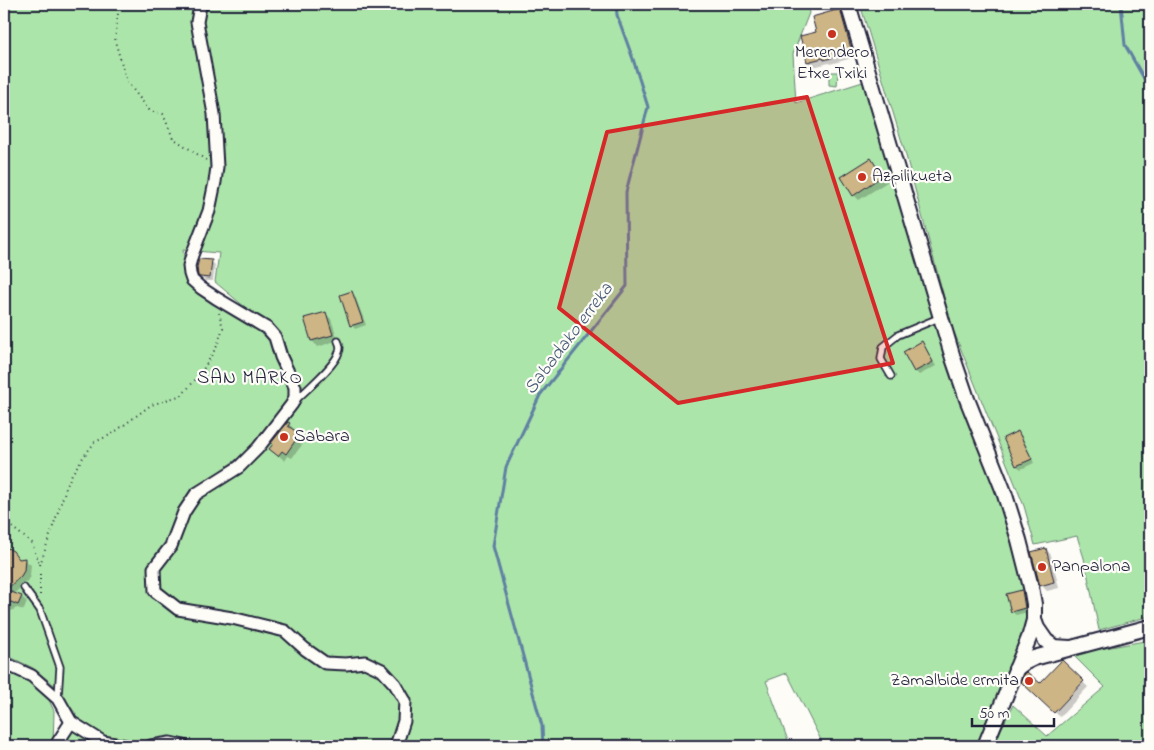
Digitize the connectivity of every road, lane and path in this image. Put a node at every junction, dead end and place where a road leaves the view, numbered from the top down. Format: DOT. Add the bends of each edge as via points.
graph roads {
  1 [pos="119,4"];
  2 [pos="203,4"];
  3 [pos="848,4"];
  4 [pos="217,167"];
  5 [pos="216,298"];
  6 [pos="941,317"];
  7 [pos="338,340"];
  8 [pos="892,376"];
  9 [pos="292,404"];
  10 [pos="4,521"];
  11 [pos="40,565"];
  12 [pos="24,588"];
  13 [pos="40,610"];
  14 [pos="1034,620"];
  15 [pos="1150,628"];
  16 [pos="1054,646"];
  17 [pos="1070,648"];
  18 [pos="1022,655"];
  19 [pos="4,663"];
  20 [pos="1016,669"];
  21 [pos="58,700"];
  22 [pos="71,722"];
  23 [pos="58,746"];
  24 [pos="126,746"];
  25 [pos="150,746"];
  26 [pos="184,746"];
  27 [pos="396,746"];
  28 [pos="985,746"];
  1 -- 4 [label="path" via="115,40 127,82 150,111 163,114 173,138"];
  2 -- 4 [label="street" via="197,22 214,114"];
  3 -- 6 [label="street"];
  4 -- 5 [label="street" via="209,211 189,266 192,280"];
  5 -- 9 [label="street" via="268,329 275,337 295,387"];
  5 -- 11 [label="path" via="223,328 217,346 201,373 182,395 151,405 112,434 95,442 66,488"];
  6 -- 8 [label="lane" via="898,335 883,347 881,359"];
  6 -- 14 [label="street" via="967,399 1004,492 1019,540 1031,587"];
  7 -- 9 [label="lane" via="339,354"];
  9 -- 27 [label="street" via="239,467 196,494 184,512 171,546 154,568 155,591 178,608 285,630 325,663 365,662 382,670 405,701 404,720"];
  10 -- 11 [label="path" via="32,543"];
  11 -- 13 [label="path"];
  12 -- 13 [label="lane"];
  13 -- 21 [label="lane" via="60,667"];
  14 -- 16 [label="street" via="1041,635"];
  14 -- 18 [label="street"];
  15 -- 17 [label="street"];
  16 -- 17 [label="street"];
  16 -- 18 [label="street" via="1032,649"];
  17 -- 20 [label="street" via="1028,660"];
  18 -- 20 [label="street"];
  19 -- 21 [label="street" via="32,676"];
  20 -- 28 [label="street"];
  21 -- 22 [label="street"];
  22 -- 23 [label="street"];
  22 -- 24 [label="street" via="103,742"];
  25 -- 26 [label="street" via="170,743"];
}
